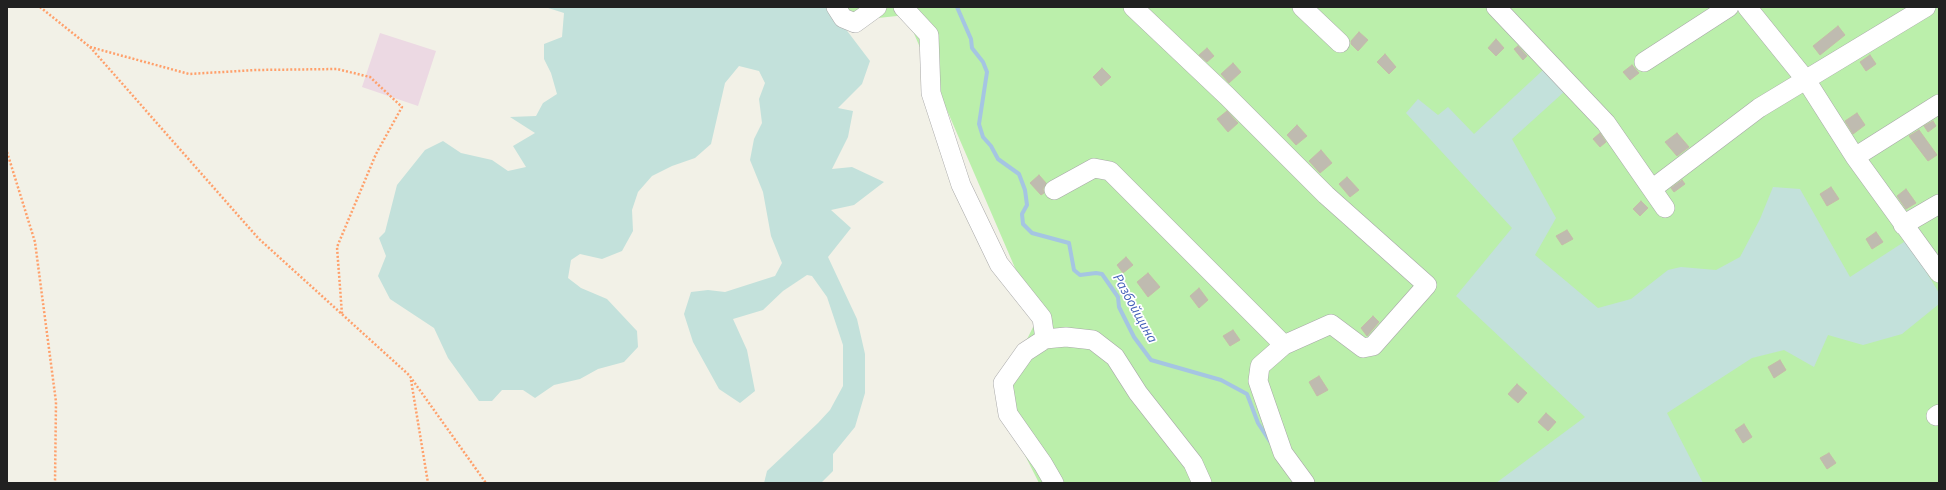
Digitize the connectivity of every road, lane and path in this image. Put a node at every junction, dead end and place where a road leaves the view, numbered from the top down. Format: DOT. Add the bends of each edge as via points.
graph roads {
  1 [pos="40,7"];
  2 [pos="836,7"];
  3 [pos="877,7"];
  4 [pos="903,7"];
  5 [pos="1133,7"];
  6 [pos="1302,7"];
  7 [pos="1496,7"];
  8 [pos="1729,7"];
  9 [pos="1926,7"];
  10 [pos="1753,9"];
  11 [pos="1340,44"];
  12 [pos="90,47"];
  13 [pos="1644,62"];
  14 [pos="1806,80"];
  15 [pos="1939,104"];
  16 [pos="7,152"];
  17 [pos="1855,157"];
  18 [pos="1652,189"];
  19 [pos="1054,190"];
  20 [pos="1939,204"];
  21 [pos="1665,208"];
  22 [pos="1903,225"];
  23 [pos="1939,273"];
  24 [pos="342,315"];
  25 [pos="1045,339"];
  26 [pos="1284,345"];
  27 [pos="410,378"];
  28 [pos="55,483"];
  29 [pos="428,483"];
  30 [pos="486,483"];
  31 [pos="1054,483"];
  32 [pos="1202,483"];
  33 [pos="1305,483"];
  1 -- 12 [label="path"];
  2 -- 3 [label="street" via="843,18 856,23"];
  4 -- 25 [label="street" via="929,35 931,92 961,185 999,264 1042,318"];
  5 -- 26 [label="street" via="1326,195 1427,285 1373,346 1363,348 1331,324"];
  6 -- 11 [label="street"];
  7 -- 18 [label="street" via="1606,123"];
  8 -- 13 [label="street"];
  9 -- 14 [label="street"];
  10 -- 14 [label="street"];
  12 -- 24 [label="path" via="258,238"];
  12 -- 24 [label="path" via="190,74 337,69 370,77 402,107 376,154 337,247"];
  14 -- 17 [label="street"];
  14 -- 18 [label="street" via="1759,108"];
  15 -- 17 [label="street"];
  16 -- 28 [label="path" via="35,242 56,402"];
  17 -- 22 [label="street"];
  18 -- 21 [label="street"];
  19 -- 26 [label="street" via="1094,168 1110,171"];
  20 -- 22 [label="street"];
  22 -- 23 [label="street"];
  24 -- 27 [label="path"];
  25 -- 31 [label="street" via="1025,352 1003,383 1008,414"];
  25 -- 32 [label="street" via="1066,337 1093,340 1115,357 1138,392 1193,464"];
  26 -- 33 [label="street" via="1260,366 1258,381 1283,453"];
  27 -- 29 [label="path"];
  27 -- 30 [label="path"];
}
